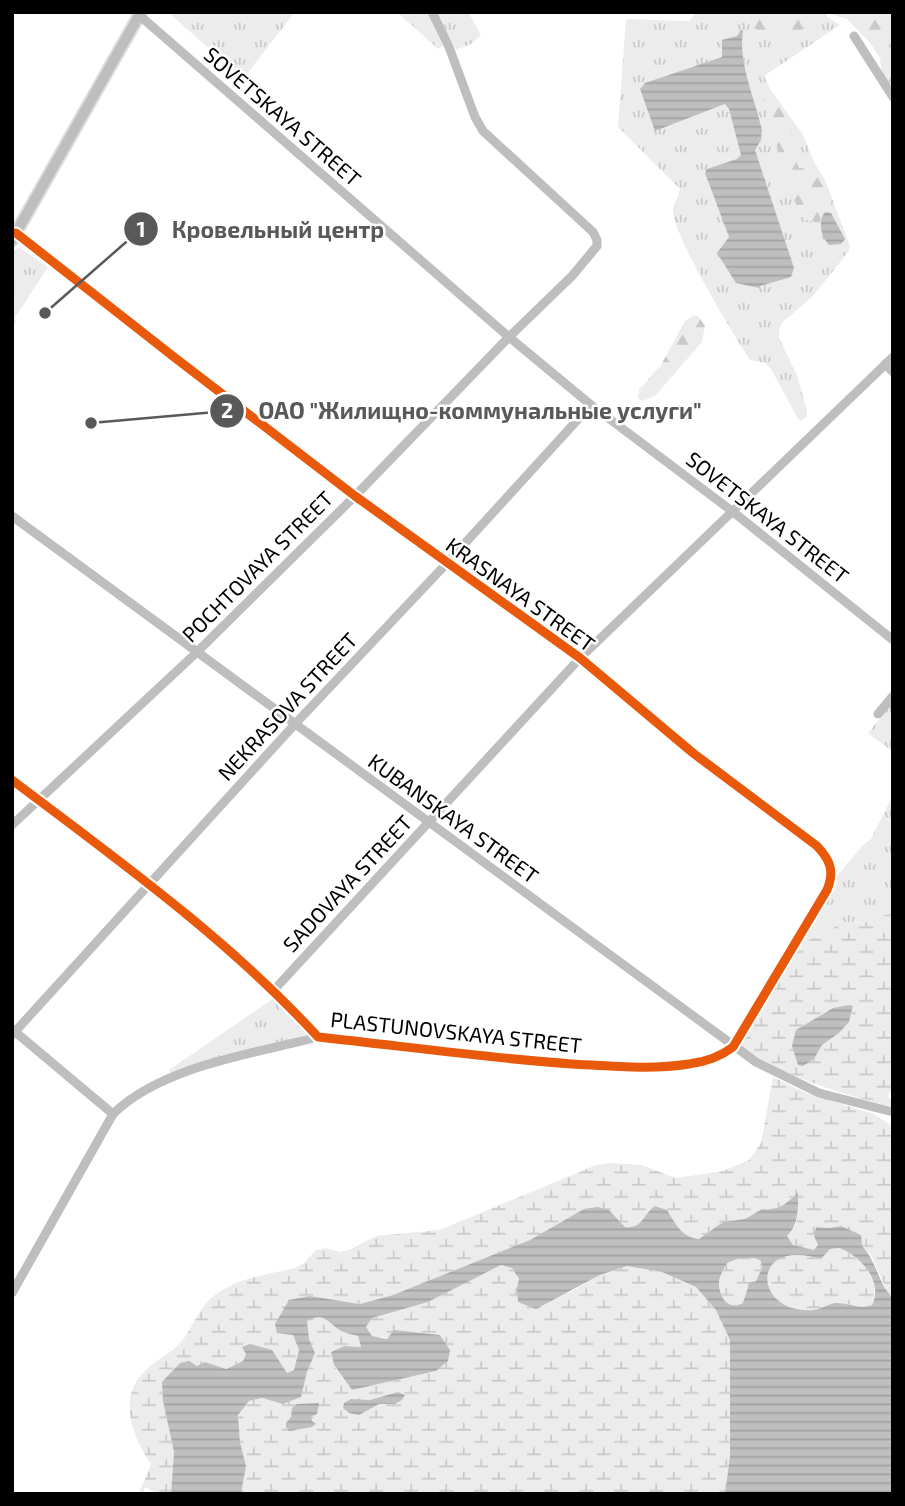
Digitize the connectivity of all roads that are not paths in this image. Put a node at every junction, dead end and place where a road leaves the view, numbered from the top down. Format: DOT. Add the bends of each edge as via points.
graph roads {
  1 [pos="432,12"];
  2 [pos="140,14"];
  3 [pos="854,36"];
  4 [pos="893,97"];
  5 [pos="14,235"];
  6 [pos="509,337"];
  7 [pos="893,357"];
  8 [pos="885,364"];
  9 [pos="893,372"];
  10 [pos="591,405"];
  11 [pos="355,496"];
  12 [pos="732,511"];
  13 [pos="12,516"];
  14 [pos="447,563"];
  15 [pos="893,640"];
  16 [pos="196,653"];
  17 [pos="580,658"];
  18 [pos="893,696"];
  19 [pos="878,714"];
  20 [pos="295,724"];
  21 [pos="12,780"];
  22 [pos="40,801"];
  23 [pos="428,822"];
  24 [pos="12,825"];
  25 [pos="149,886"];
  26 [pos="274,990"];
  27 [pos="13,1032"];
  28 [pos="318,1037"];
  29 [pos="733,1047"];
  30 [pos="893,1112"];
  31 [pos="113,1114"];
  32 [pos="12,1293"];
  1 -- 6 [label="street, POCHTOVAYA STREET" via="483,131 593,232 598,243"];
  2 -- 5 [label="main road"];
  2 -- 6 [label="street, SOVETSKAYA STREET"];
  3 -- 4 [label="street"];
  5 -- 11 [label="street, KRASNAYA STREET"];
  6 -- 10 [label="street, SOVETSKAYA STREET"];
  6 -- 11 [label="street, POCHTOVAYA STREET"];
  7 -- 8 [label="street, SADOVAYA STREET"];
  8 -- 9 [label="street"];
  8 -- 12 [label="street, SADOVAYA STREET"];
  10 -- 12 [label="street, SOVETSKAYA STREET"];
  10 -- 14 [label="street, NEKRASOVA STREET"];
  11 -- 14 [label="street, KRASNAYA STREET"];
  11 -- 16 [label="street, POCHTOVAYA STREET"];
  12 -- 15 [label="street, SOVETSKAYA STREET"];
  12 -- 17 [label="street, SADOVAYA STREET"];
  13 -- 16 [label="street, KUBANSKAYA STREET"];
  14 -- 17 [label="street, KRASNAYA STREET"];
  14 -- 20 [label="street, NEKRASOVA STREET"];
  16 -- 20 [label="street, KUBANSKAYA STREET"];
  16 -- 22 [label="street, POCHTOVAYA STREET"];
  17 -- 23 [label="street, SADOVAYA STREET"];
  17 -- 29 [label="street, KRASNAYA STREET" via="693,753 817,846 831,864 827,890"];
  18 -- 19 [label="street"];
  20 -- 23 [label="street, KUBANSKAYA STREET"];
  20 -- 25 [label="street, NEKRASOVA STREET"];
  21 -- 22 [label="street, PLASTUNOVSKAYA STREET"];
  22 -- 24 [label="street, POCHTOVAYA STREET"];
  22 -- 25 [label="street, PLASTUNOVSKAYA STREET"];
  23 -- 26 [label="street, SADOVAYA STREET"];
  23 -- 29 [label="street, KUBANSKAYA STREET"];
  25 -- 26 [label="street, PLASTUNOVSKAYA STREET"];
  25 -- 27 [label="street, NEKRASOVA STREET"];
  26 -- 28 [label="street, PLASTUNOVSKAYA STREET"];
  27 -- 31 [label="street"];
  28 -- 29 [label="street, PLASTUNOVSKAYA STREET" via="539,1062 650,1067 701,1062"];
  28 -- 31 [label="street" via="169,1079 130,1099"];
  29 -- 30 [label="street, KUBANSKAYA STREET" via="804,1086"];
  31 -- 32 [label="street"];
}
